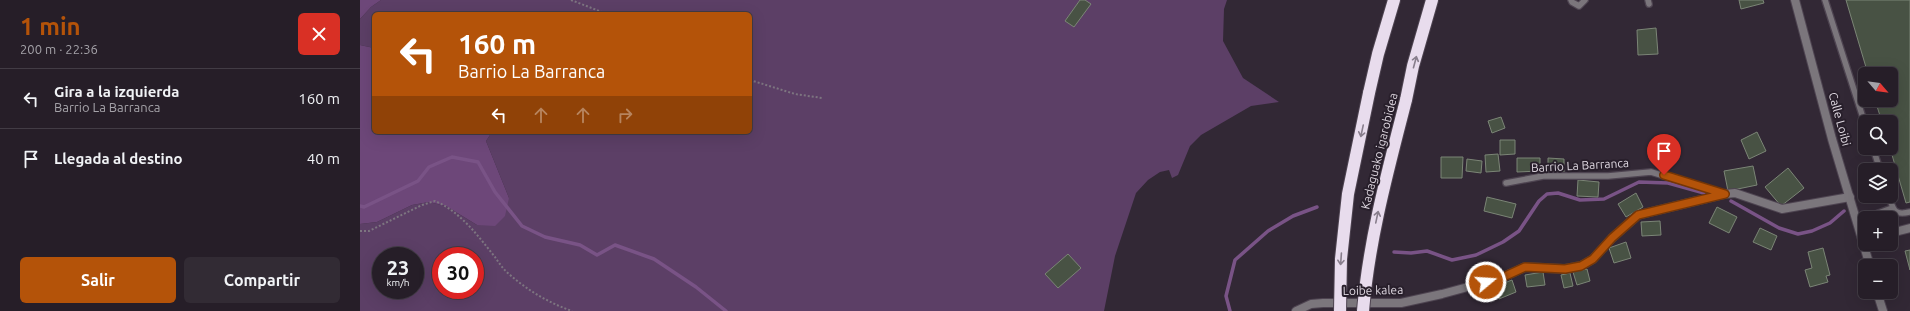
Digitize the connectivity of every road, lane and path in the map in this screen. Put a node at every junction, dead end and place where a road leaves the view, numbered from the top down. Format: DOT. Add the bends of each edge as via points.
graph roads {
  1 [pos="571,0"];
  2 [pos="1394,0"];
  3 [pos="1432,0"];
  4 [pos="1571,0"];
  5 [pos="1585,0"];
  6 [pos="1795,0"];
  7 [pos="1825,0"];
  8 [pos="602,12"];
  9 [pos="752,81"];
  10 [pos="822,98"];
  11 [pos="1862,115"];
  12 [pos="1506,183"];
  13 [pos="1725,194"];
  14 [pos="1850,197"];
  15 [pos="1890,203"];
  16 [pos="1892,208"];
  17 [pos="1910,212"];
  18 [pos="1857,221"];
  19 [pos="1910,228"];
  20 [pos="360,231"];
  21 [pos="1898,231"];
  22 [pos="1868,259"];
  23 [pos="1879,299"];
  24 [pos="572,311"];
  25 [pos="1297,311"];
  26 [pos="1340,311"];
  27 [pos="1363,311"];
  28 [pos="1883,311"];
  1 -- 8 [label="path"];
  2 -- 26 [label="highway, Kadaguako igarobidea, one-way, bridge" via="1378,54 1348,194 1341,259"];
  27 -- 3 [label="highway, Kadaguako igarobidea, one-way, bridge" via="1377,217 1413,66"];
  4 -- 5 [label="lane" via="1579,6"];
  6 -- 14 [label="street, Calle Loibi"];
  7 -- 11 [label="lane"];
  9 -- 10 [label="path" via="795,94"];
  12 -- 13 [label="lane, Barrio La Barranca" via="1543,176 1608,176 1651,172"];
  13 -- 14 [label="street, Loibe kalea" via="1735,193 1782,209"];
  13 -- 25 [label="street, Loibe kalea" via="1638,215 1593,259 1581,266 1565,269 1525,267 1501,278 1400,303 1323,303 1311,304"];
  14 -- 18 [label="street, Calle Loibi"];
  15 -- 16 [label="lane"];
  16 -- 17 [label="lane" via="1900,214"];
  16 -- 18 [label="lane"];
  18 -- 22 [label="street, Calle Loibi"];
  19 -- 21 [label="street"];
  20 -- 24 [label="path" via="369,231 435,201 454,211 508,273 537,295"];
  23 -- 28 [label="street"];
}
